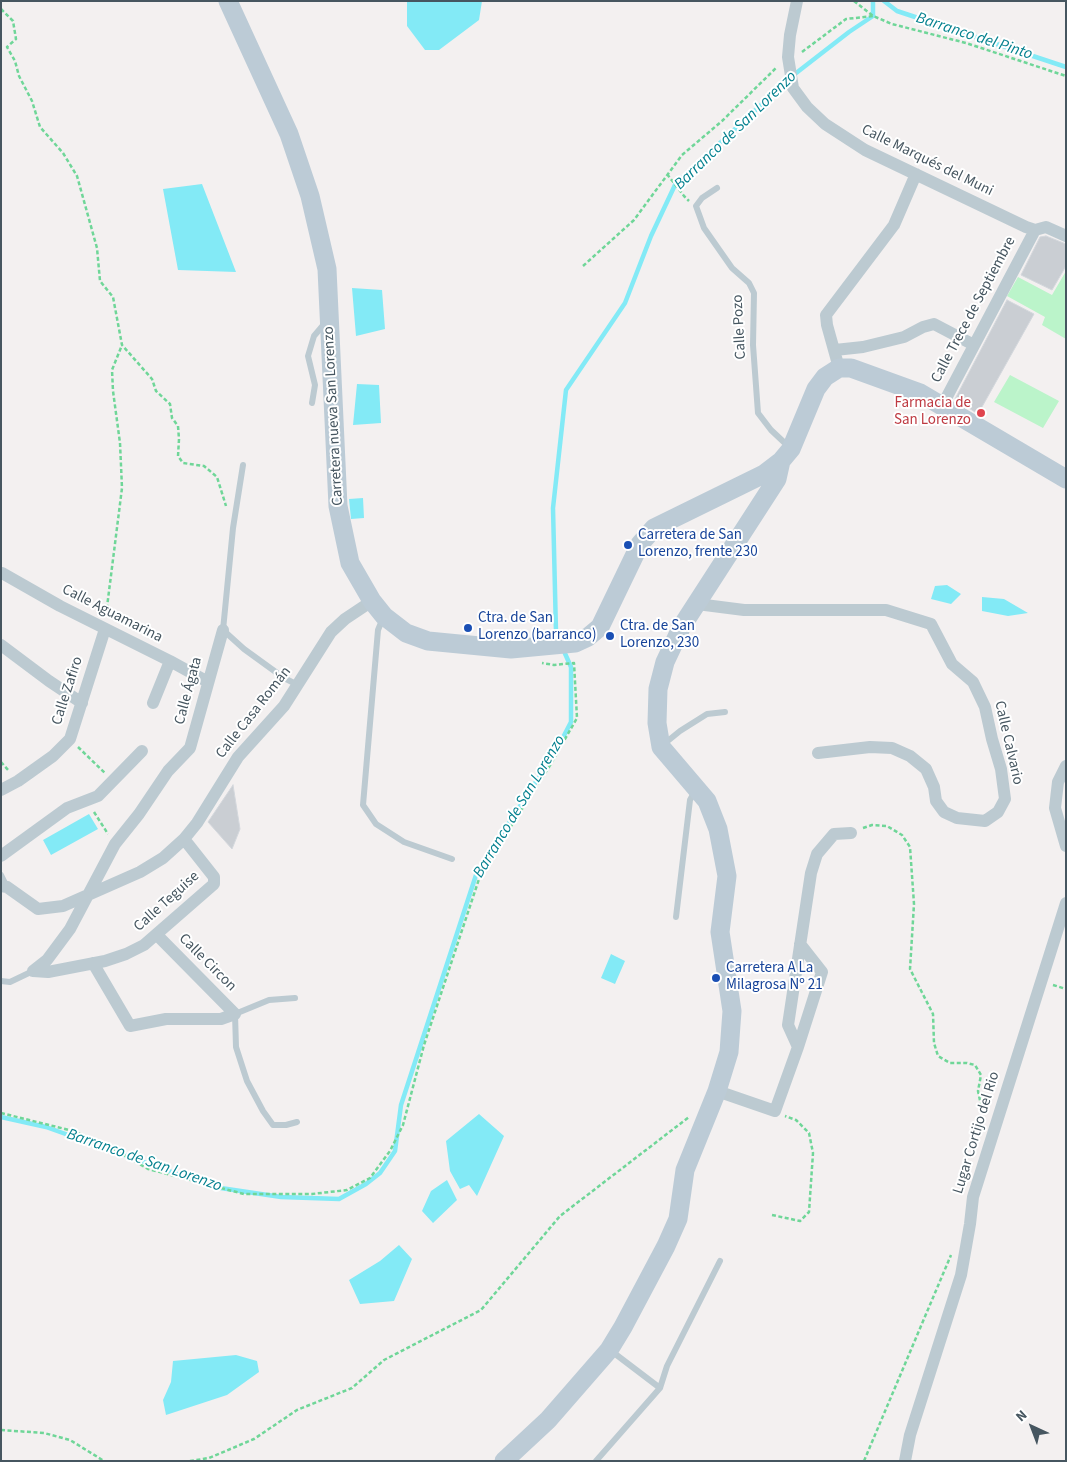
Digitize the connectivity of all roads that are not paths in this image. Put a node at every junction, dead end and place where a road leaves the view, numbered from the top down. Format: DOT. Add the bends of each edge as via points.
graph roads {
  1 [pos="228,1"];
  2 [pos="797,1"];
  3 [pos="916,174"];
  4 [pos="717,188"];
  5 [pos="1035,230"];
  6 [pos="1066,236"];
  7 [pos="330,318"];
  8 [pos="974,345"];
  9 [pos="837,359"];
  10 [pos="312,403"];
  11 [pos="942,406"];
  12 [pos="786,455"];
  13 [pos="243,465"];
  14 [pos="1066,479"];
  15 [pos="2,573"];
  16 [pos="372,601"];
  17 [pos="697,604"];
  18 [pos="384,616"];
  19 [pos="105,629"];
  20 [pos="223,630"];
  21 [pos="1,645"];
  22 [pos="170,661"];
  23 [pos="208,682"];
  24 [pos="298,685"];
  25 [pos="82,702"];
  26 [pos="153,703"];
  27 [pos="724,712"];
  28 [pos="661,747"];
  29 [pos="142,751"];
  30 [pos="818,753"];
  31 [pos="1066,766"];
  32 [pos="696,789"];
  33 [pos="1,790"];
  34 [pos="850,832"];
  35 [pos="184,839"];
  36 [pos="1066,846"];
  37 [pos="1,856"];
  38 [pos="452,859"];
  39 [pos="3,883"];
  40 [pos="89,894"];
  41 [pos="1066,903"];
  42 [pos="676,917"];
  43 [pos="157,934"];
  44 [pos="800,944"];
  45 [pos="93,963"];
  46 [pos="33,970"];
  47 [pos="1,981"];
  48 [pos="295,998"];
  49 [pos="234,1014"];
  50 [pos="798,1047"];
  51 [pos="717,1091"];
  52 [pos="297,1122"];
  53 [pos="720,1261"];
  54 [pos="609,1350"];
  55 [pos="660,1388"];
  56 [pos="504,1461"];
  57 [pos="596,1461"];
  58 [pos="905,1461"];
  1 -- 7 [label="street, Carretera nueva San Lorenzo" via="288,134 310,196 326,269"];
  2 -- 3 [label="street, Calle Marqués del Muni" via="788,57 793,88 825,124 865,150"];
  3 -- 5 [label="street, Calle Marqués del Muni"];
  3 -- 9 [label="street" via="894,225 826,315"];
  4 -- 12 [label="lane, Calle Pozo" via="696,206 704,228 754,293 753,345 758,413"];
  5 -- 6 [label="street, Calle Marqués del Muni" via="1046,227"];
  5 -- 8 [label="street, Calle Trece de Septiembre"];
  7 -- 10 [label="lane" via="314,336 308,356 315,385"];
  7 -- 16 [label="street, Carretera nueva San Lorenzo" via="338,506 350,562"];
  8 -- 9 [label="street" via="934,324 904,337 862,347"];
  8 -- 11 [label="street, Calle Trece de Septiembre"];
  9 -- 11 [label="street" via="851,368 920,393"];
  9 -- 12 [label="street" via="816,389"];
  11 -- 14 [label="street"];
  12 -- 17 [label="street" via="777,479"];
  12 -- 18 [label="street, Carretera nueva San Lorenzo" via="764,474 654,528 640,544 600,627 588,637 575,642 511,649 428,642 406,633"];
  13 -- 20 [label="lane, Calle Ágata"];
  15 -- 19 [label="street, Calle Aguamarina"];
  16 -- 18 [label="street, Carretera nueva San Lorenzo"];
  16 -- 24 [label="street, Calle Casa Román" via="331,632"];
  17 -- 28 [label="street" via="682,626 665,662 658,689 657,723"];
  17 -- 30 [label="street, Calle Calvario" via="744,610 886,610 932,624 952,664 973,682 985,707 1005,799 998,812 985,820 957,818 944,812 936,802 926,769 910,756 892,748 870,747"];
  18 -- 38 [label="lane" via="378,630 363,805 376,824 404,842"];
  19 -- 22 [label="street, Calle Aguamarina"];
  19 -- 25 [label="street, Calle Zafiro"];
  20 -- 23 [label="street, Calle Ágata"];
  20 -- 24 [label="lane" via="276,672"];
  21 -- 25 [label="street"];
  22 -- 23 [label="street, Calle Aguamarina"];
  22 -- 26 [label="street"];
  23 -- 40 [label="street, Calle Ágata" via="190,748 168,771 115,844"];
  24 -- 35 [label="street, Calle Casa Román" via="284,706 238,757"];
  25 -- 33 [label="street, Calle Zafiro" via="70,739 53,756"];
  27 -- 28 [label="lane" via="707,714"];
  28 -- 32 [label="street"];
  29 -- 37 [label="street" via="98,796 67,808"];
  31 -- 36 [label="street" via="1058,782 1055,808"];
  32 -- 42 [label="lane" via="690,800"];
  32 -- 51 [label="street" via="707,801 718,829 727,876 720,932 732,1011 729,1052"];
  34 -- 44 [label="street" via="834,834 817,854 811,872"];
  35 -- 40 [label="street, Calle Casa Román" via="140,872"];
  35 -- 43 [label="street, Calle Teguise" via="214,877 214,884"];
  39 -- 40 [label="street, Calle Casa Román" via="38,909 63,906"];
  40 -- 46 [label="street" via="48,960"];
  41 -- 58 [label="street, Lugar Cortijo del Rio" via="973,1197 961,1275 910,1435"];
  43 -- 45 [label="street, Calle Teguise" via="144,946"];
  43 -- 49 [label="street, Calle Circon"];
  44 -- 50 [label="street" via="788,1025"];
  44 -- 50 [label="street" via="822,972"];
  45 -- 46 [label="street, Calle Teguise" via="48,972"];
  45 -- 49 [label="street" via="130,1026 166,1019 221,1019"];
  46 -- 47 [label="lane" via="10,982"];
  48 -- 49 [label="lane" via="269,1000"];
  49 -- 52 [label="lane" via="236,1047 247,1081 263,1111 273,1125"];
  50 -- 51 [label="street" via="775,1111"];
  51 -- 54 [label="street" via="685,1170 678,1219"];
  53 -- 55 [label="lane" via="667,1366"];
  54 -- 55 [label="lane"];
  54 -- 56 [label="street" via="548,1420"];
  55 -- 57 [label="lane"];
}
